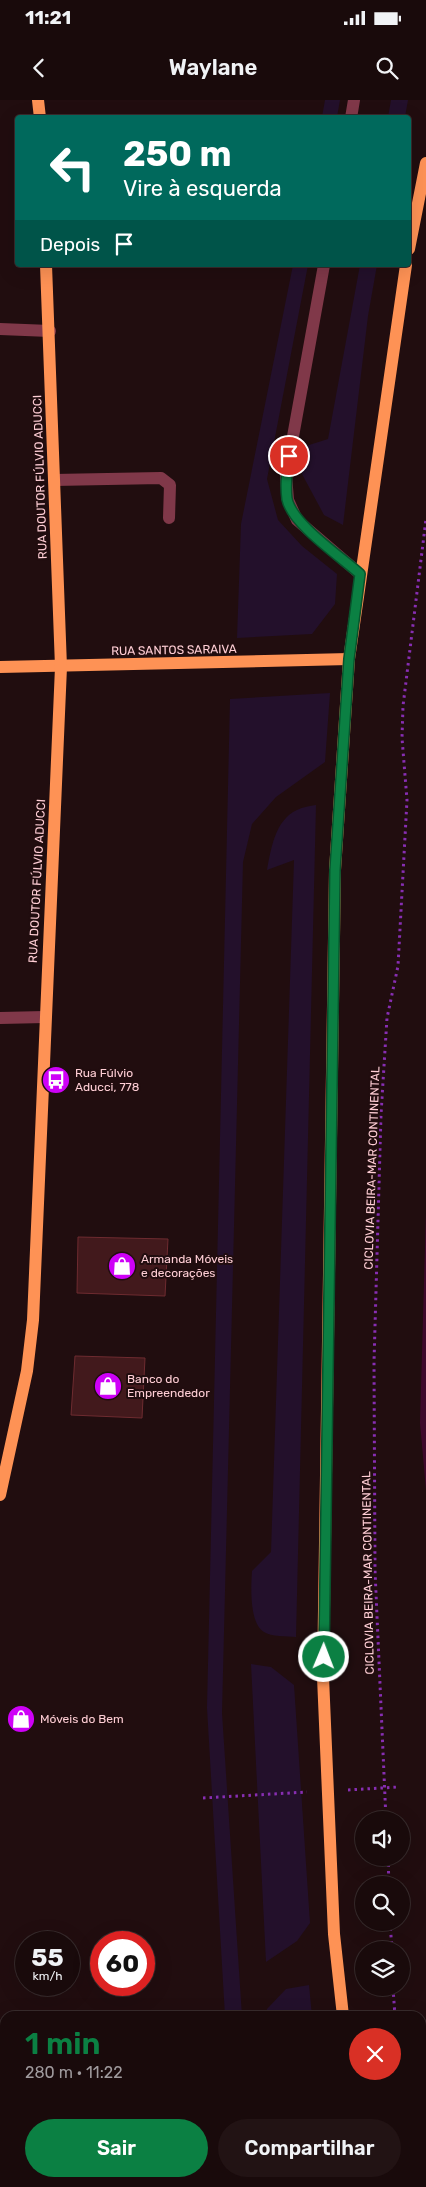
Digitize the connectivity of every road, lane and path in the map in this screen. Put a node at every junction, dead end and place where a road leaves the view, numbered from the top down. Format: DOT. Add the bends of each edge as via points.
graph roads {
  1 [pos="38,100"];
  2 [pos="354,100"];
  3 [pos="40,115"];
  4 [pos="352,115"];
  5 [pos="426,163"];
  6 [pos="411,239"];
  7 [pos="46,267"];
  8 [pos="324,267"];
  9 [pos="406,267"];
  10 [pos="0,329"];
  11 [pos="50,331"];
  12 [pos="54,480"];
  13 [pos="169,518"];
  14 [pos="426,518"];
  15 [pos="360,574"];
  16 [pos="349,659"];
  17 [pos="0,666"];
  18 [pos="60,666"];
  19 [pos="0,1018"];
  20 [pos="45,1018"];
  21 [pos="0,1495"];
  22 [pos="398,1787"];
  23 [pos="384,1788"];
  24 [pos="328,1791"];
  25 [pos="203,1798"];
  26 [pos="385,1811"];
  27 [pos="394,1996"];
  28 [pos="342,2011"];
  29 [pos="395,2011"];
  1 -- 3 [label="main road"];
  2 -- 4 [label="street"];
  5 -- 6 [label="main road"];
  7 -- 11 [label="main road, RUA DOUTOR FÚLVIO ADUCCI"];
  8 -- 15 [label="street" via="286,475 288,500 297,520"];
  9 -- 15 [label="main road"];
  10 -- 11 [label="street"];
  11 -- 12 [label="main road, RUA DOUTOR FÚLVIO ADUCCI"];
  12 -- 13 [label="street" via="161,478 170,485"];
  12 -- 18 [label="main road, RUA DOUTOR FÚLVIO ADUCCI"];
  14 -- 23 [label="path, CICLOVIA BEIRA-MAR CONTINENTAL" via="403,706 406,820 398,966 387,1018 381,1114 374,1362 374,1561"];
  15 -- 16 [label="main road"];
  16 -- 18 [label="main road, RUA SANTOS SARAIVA"];
  16 -- 24 [label="main road" via="335,880 323,1676"];
  17 -- 18 [label="main road, RUA SANTOS SARAIVA"];
  18 -- 20 [label="main road, RUA DOUTOR FÚLVIO ADUCCI"];
  19 -- 20 [label="street"];
  20 -- 21 [label="main road, RUA DOUTOR FÚLVIO ADUCCI" via="33,1320 27,1371"];
  22 -- 23 [label="path"];
  23 -- 24 [label="path"];
  23 -- 26 [label="path, CICLOVIA BEIRA-MAR CONTINENTAL"];
  24 -- 25 [label="path"];
  24 -- 28 [label="main road" via="334,1934"];
  27 -- 29 [label="path"];
}
